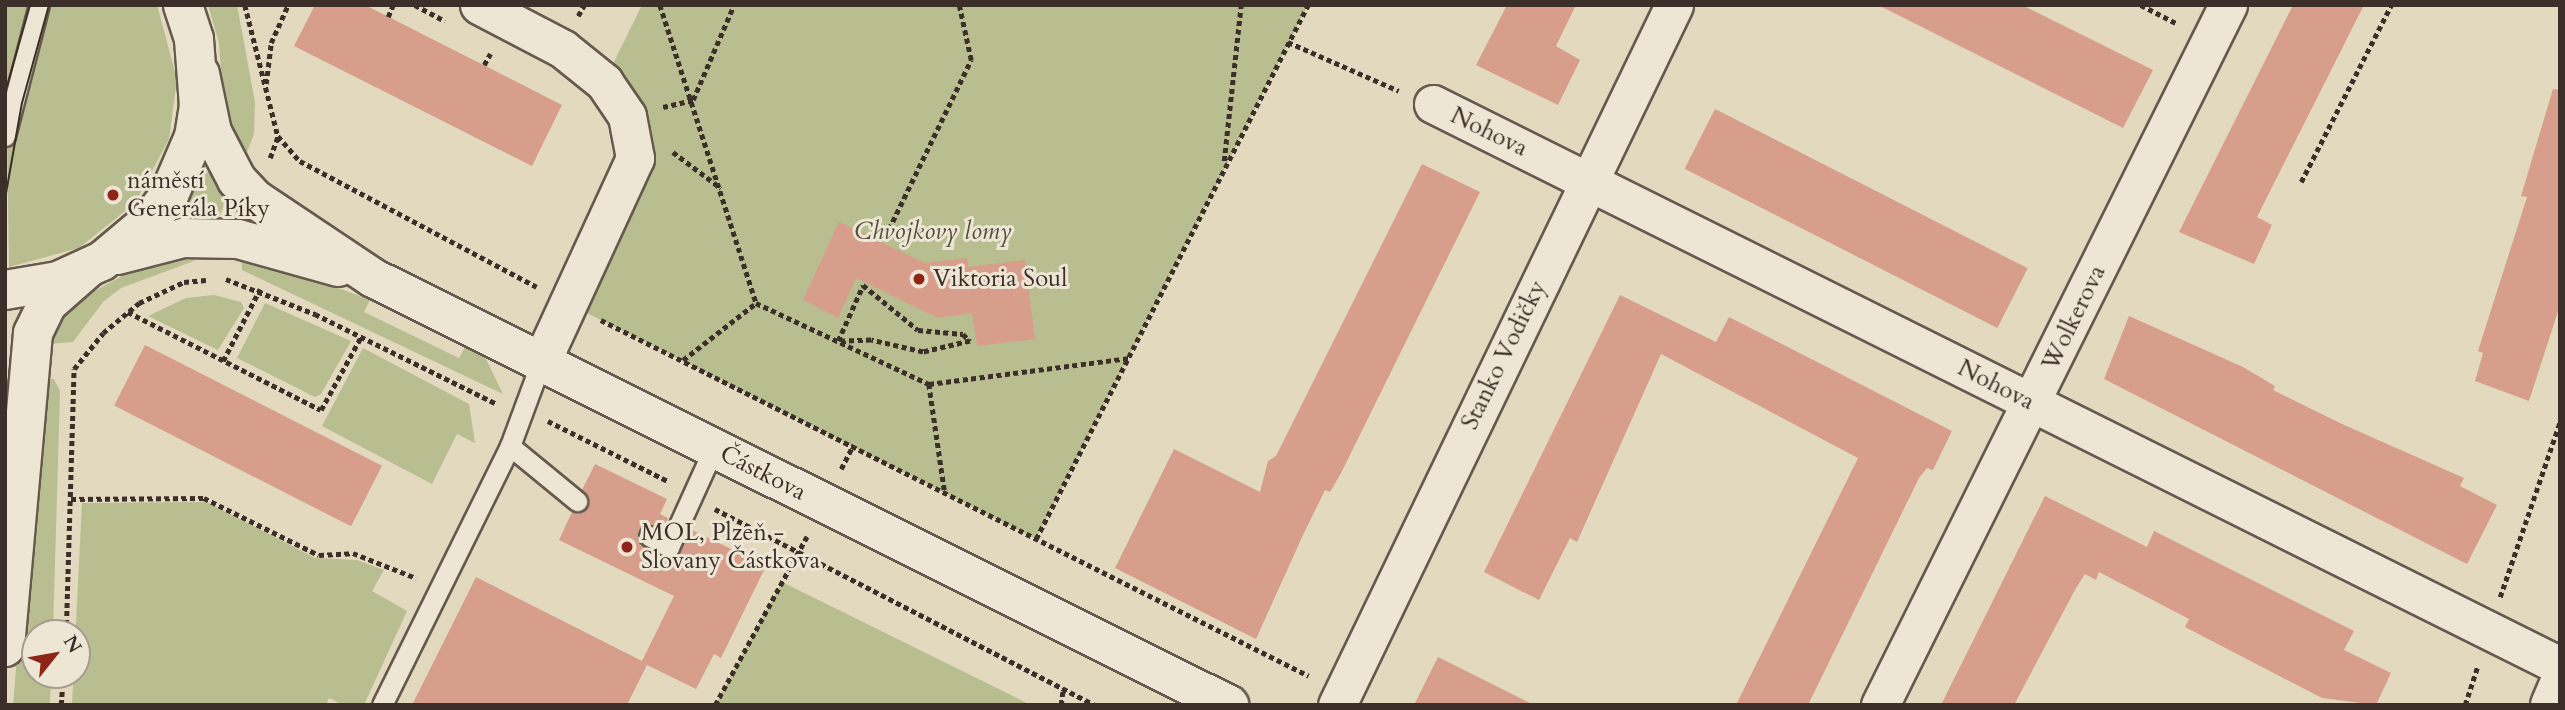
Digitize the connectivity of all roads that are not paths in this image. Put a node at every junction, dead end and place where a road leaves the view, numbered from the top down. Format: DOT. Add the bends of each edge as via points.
graph roads {
  1 [pos="39,5"];
  2 [pos="183,5"];
  3 [pos="479,5"];
  4 [pos="1674,5"];
  5 [pos="2228,5"];
  6 [pos="200,74"];
  7 [pos="1433,104"];
  8 [pos="5,136"];
  9 [pos="1588,181"];
  10 [pos="95,265"];
  11 [pos="373,278"];
  12 [pos="5,290"];
  13 [pos="541,362"];
  14 [pos="2032,403"];
  15 [pos="510,446"];
  16 [pos="714,447"];
  17 [pos="577,501"];
  18 [pos="649,536"];
  19 [pos="5,647"];
  20 [pos="2560,666"];
  21 [pos="2560,682"];
  22 [pos="1340,698"];
  23 [pos="382,705"];
  24 [pos="1229,705"];
  25 [pos="1880,705"];
  26 [pos="2550,705"];
  1 -- 8 [label="lane"];
  2 -- 6 [label="street, Částkova"];
  3 -- 13 [label="street" via="588,67 627,116 635,158"];
  4 -- 9 [label="street, Stanko Vodičky"];
  5 -- 14 [label="street, Wolkerova"];
  6 -- 10 [label="street" via="194,137 169,195 150,220"];
  6 -- 11 [label="street, Částkova" via="212,132 237,180 255,199"];
  7 -- 9 [label="street, Nohova"];
  9 -- 14 [label="street, Nohova"];
  9 -- 22 [label="street, Stanko Vodičky"];
  10 -- 11 [label="street, Částkova" via="158,242 238,239"];
  10 -- 12 [label="street"];
  10 -- 19 [label="street" via="60,288 33,333"];
  11 -- 13 [label="street, Částkova"];
  13 -- 15 [label="lane"];
  13 -- 16 [label="street, Částkova"];
  14 -- 20 [label="street, Nohova"];
  14 -- 25 [label="street, Wolkerova"];
  15 -- 17 [label="lane"];
  15 -- 23 [label="lane" via="443,590"];
  16 -- 18 [label="lane" via="696,498 669,548"];
  16 -- 24 [label="street, Částkova"];
  21 -- 26 [label="street"];
}
